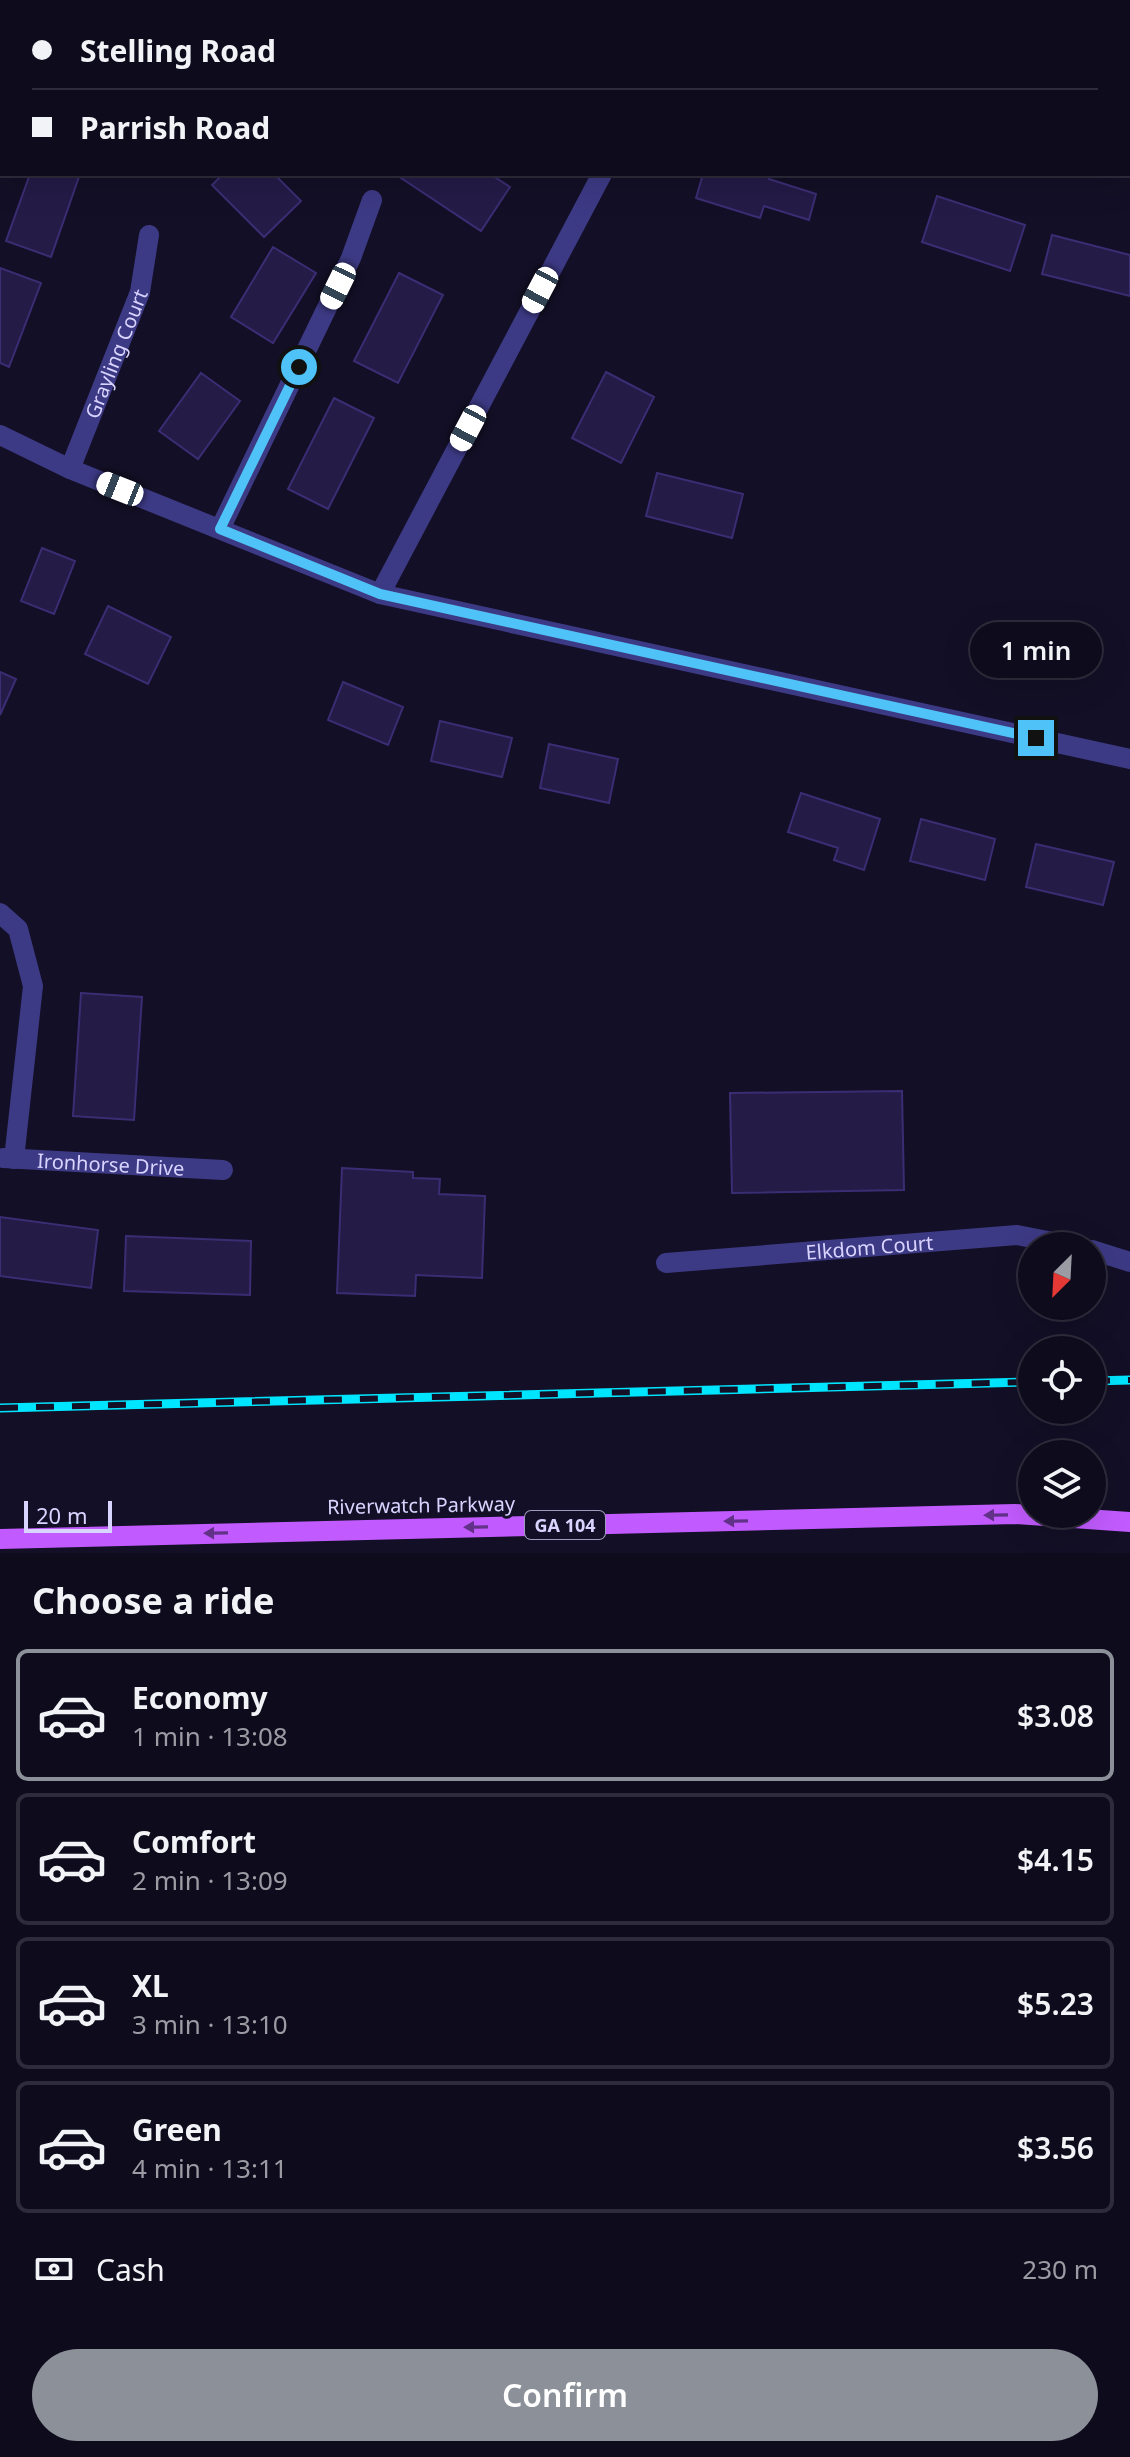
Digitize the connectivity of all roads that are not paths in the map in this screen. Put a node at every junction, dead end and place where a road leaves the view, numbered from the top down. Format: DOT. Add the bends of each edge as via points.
graph roads {
  1 [pos="597,176"];
  2 [pos="372,200"];
  3 [pos="149,235"];
  4 [pos="0,435"];
  5 [pos="70,469"];
  6 [pos="220,529"];
  7 [pos="380,594"];
  8 [pos="1130,759"];
  9 [pos="0,913"];
  10 [pos="7,1158"];
  11 [pos="223,1170"];
  12 [pos="1018,1235"];
  13 [pos="1106,1254"];
  14 [pos="1130,1262"];
  15 [pos="666,1263"];
  16 [pos="1130,1522"];
  17 [pos="0,1539"];
  1 -- 7 [label="street"];
  2 -- 6 [label="street" via="351,258"];
  3 -- 5 [label="street, Grayling Court" via="140,292"];
  4 -- 5 [label="street"];
  5 -- 6 [label="street"];
  6 -- 7 [label="street"];
  7 -- 8 [label="street"];
  9 -- 10 [label="street" via="18,929 33,986"];
  10 -- 11 [label="street, Ironhorse Drive"];
  12 -- 15 [label="street, Elkdom Court"];
  13 -- 14 [label="street"];
  16 -- 17 [label="main road, Riverwatch Parkway / GA 104, one-way" via="1015,1514"];
}
